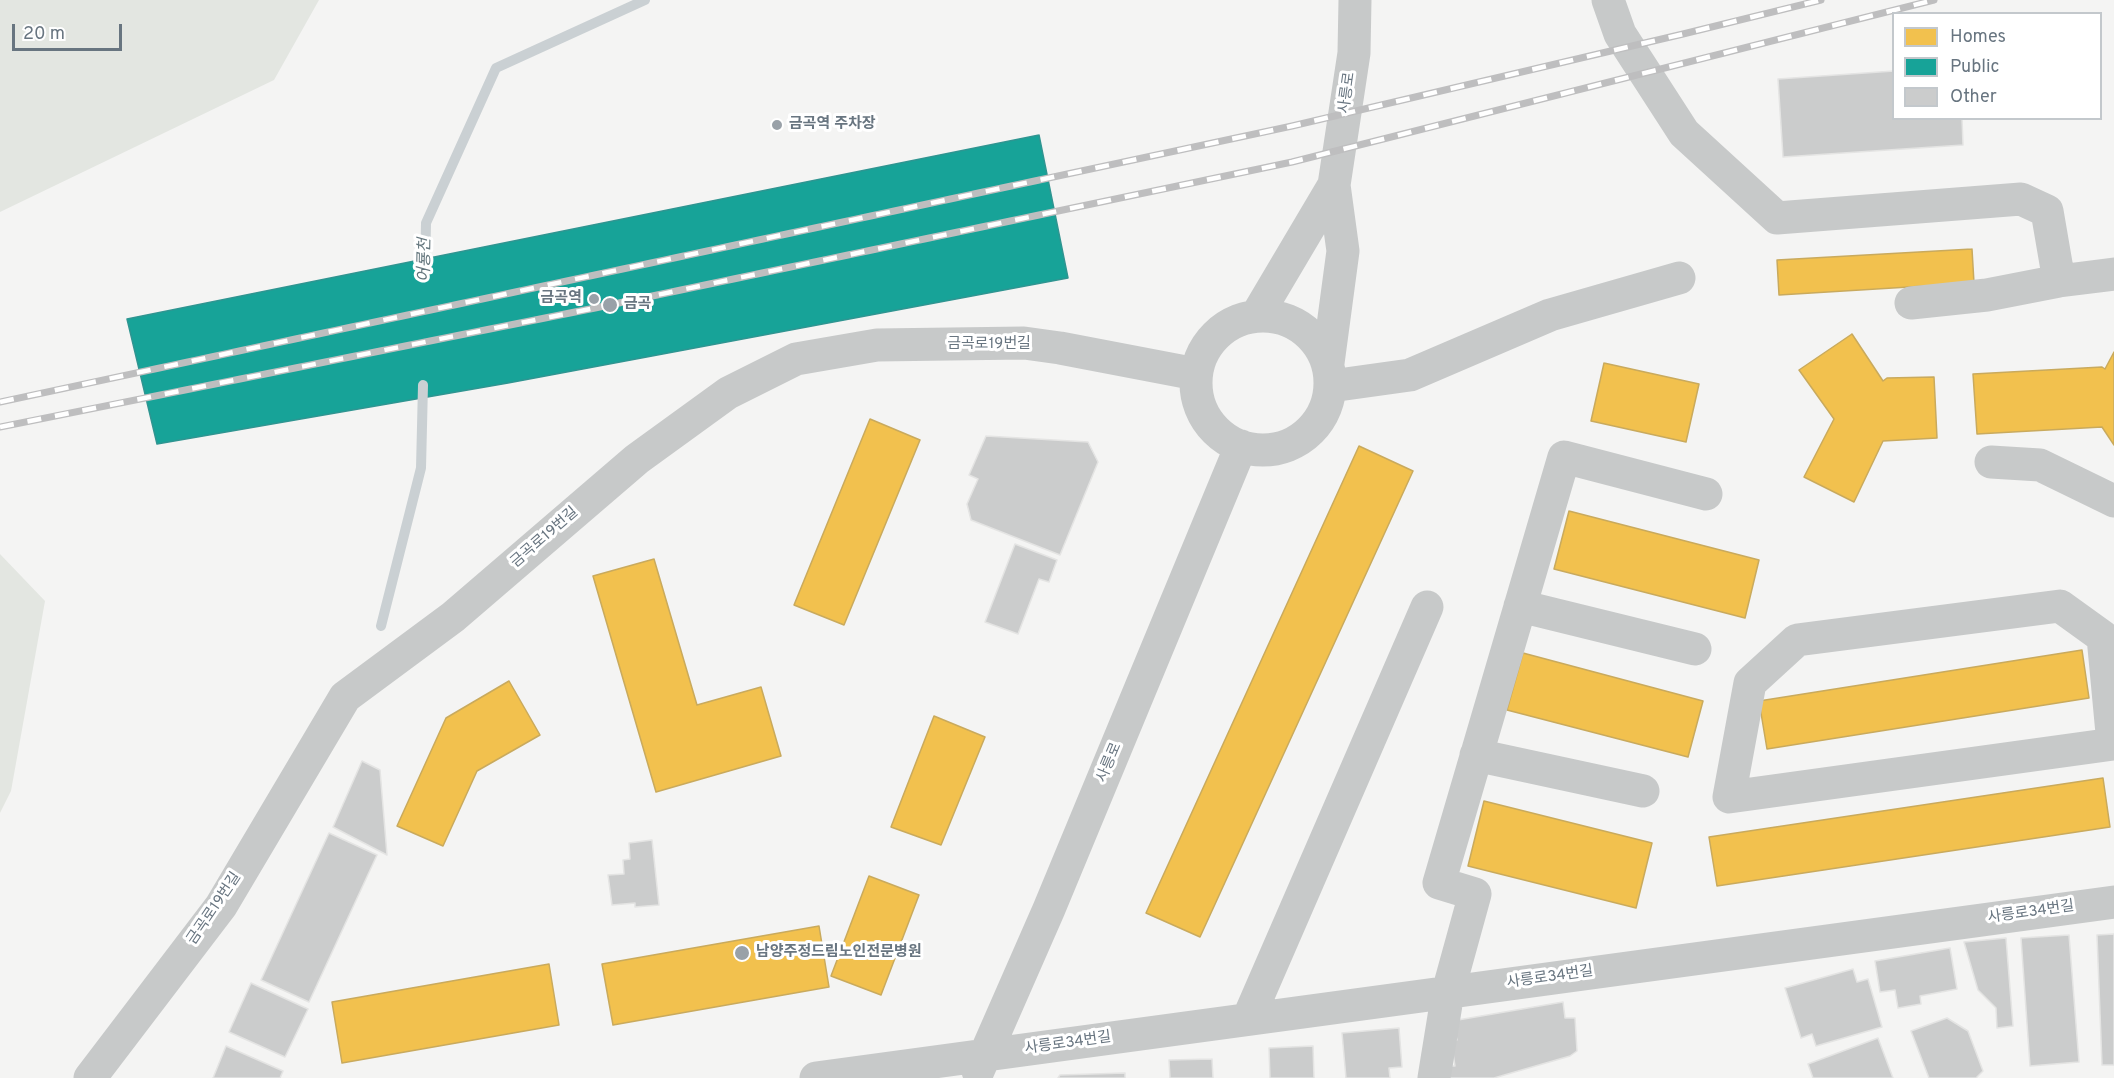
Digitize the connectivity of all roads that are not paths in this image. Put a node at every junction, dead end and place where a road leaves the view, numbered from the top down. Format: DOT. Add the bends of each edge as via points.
graph roads {
  1 [pos="1355,0"];
  2 [pos="1608,0"];
  3 [pos="1334,185"];
  4 [pos="2114,274"];
  5 [pos="1679,278"];
  6 [pos="2059,281"];
  7 [pos="1911,303"];
  8 [pos="1257,315"];
  9 [pos="1196,374"];
  10 [pos="1329,374"];
  11 [pos="1241,446"];
  12 [pos="1991,462"];
  13 [pos="1706,494"];
  14 [pos="2114,501"];
  15 [pos="1520,606"];
  16 [pos="1427,607"];
  17 [pos="1695,649"];
  18 [pos="2114,743"];
  19 [pos="1476,755"];
  20 [pos="1643,791"];
  21 [pos="2114,902"];
  22 [pos="1448,992"];
  23 [pos="1248,1019"];
  24 [pos="980,1066"];
  25 [pos="90,1078"];
  26 [pos="816,1078"];
  27 [pos="1434,1078"];
  1 -- 3 [label="street, 사릉로" via="1354,53"];
  2 -- 6 [label="street" via="1620,34 1684,133 1777,218 2020,199 2048,212"];
  3 -- 8 [label="street, 사릉로"];
  3 -- 10 [label="street, 사릉로" via="1342,251"];
  4 -- 6 [label="street"];
  5 -- 10 [label="street" via="1550,315 1410,375"];
  6 -- 7 [label="street" via="1987,295"];
  8 -- 9 [label="street, 사릉로" via="1235,321 1216,334 1203,352"];
  8 -- 10 [label="street, 사릉로" via="1281,317 1301,327 1317,343"];
  9 -- 11 [label="street, 사릉로" via="1197,397 1206,418 1221,435"];
  9 -- 25 [label="street, 금곡로19번길" via="1024,343 877,345 796,359 728,393 637,459 453,617 345,697 221,906"];
  10 -- 11 [label="street, 사릉로" via="1327,406 1301,438 1282,447 1262,450"];
  11 -- 24 [label="street, 사릉로"];
  12 -- 14 [label="street" via="2040,465"];
  13 -- 15 [label="street" via="1564,457"];
  15 -- 17 [label="street"];
  15 -- 19 [label="street"];
  16 -- 23 [label="street"];
  18 -- 18 [label="street" via="2032,755 1729,797 1750,683 1797,640 2060,606 2103,637"];
  19 -- 20 [label="street"];
  19 -- 22 [label="street" via="1439,883 1475,894"];
  21 -- 22 [label="street, 사릉로34번길"];
  22 -- 23 [label="street, 사릉로34번길"];
  22 -- 27 [label="street"];
  23 -- 24 [label="street, 사릉로34번길"];
  24 -- 26 [label="street, 사릉로34번길"];
}
